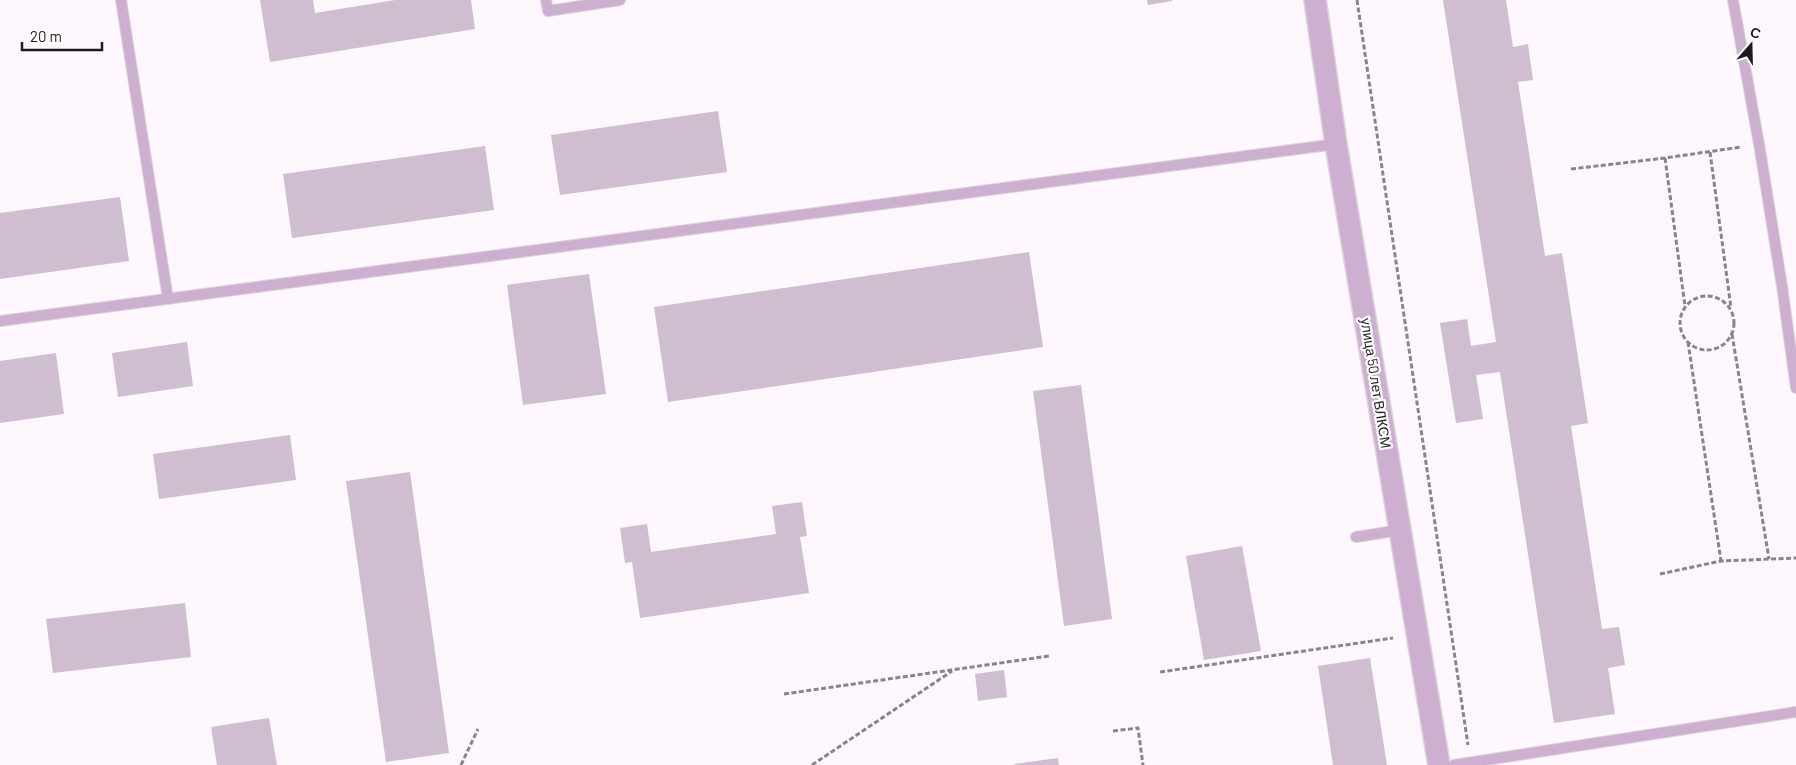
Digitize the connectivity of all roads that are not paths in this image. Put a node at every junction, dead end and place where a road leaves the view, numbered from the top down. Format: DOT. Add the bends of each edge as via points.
graph roads {
  1 [pos="120,0"];
  2 [pos="546,0"];
  3 [pos="620,0"];
  4 [pos="1315,0"];
  5 [pos="1733,0"];
  6 [pos="1336,144"];
  7 [pos="168,299"];
  8 [pos="0,321"];
  9 [pos="1796,388"];
  10 [pos="1400,530"];
  11 [pos="1356,537"];
  12 [pos="1796,712"];
  13 [pos="1439,765"];
  14 [pos="1454,765"];
  1 -- 7 [label="lane"];
  2 -- 3 [label="lane" via="548,11"];
  4 -- 6 [label="street, улица 50 лет ВЛКСМ"];
  5 -- 9 [label="lane" via="1759,144"];
  6 -- 7 [label="lane"];
  6 -- 10 [label="street, улица 50 лет ВЛКСМ"];
  7 -- 8 [label="lane"];
  10 -- 11 [label="lane"];
  10 -- 13 [label="street, улица 50 лет ВЛКСМ"];
  12 -- 14 [label="lane"];
}
